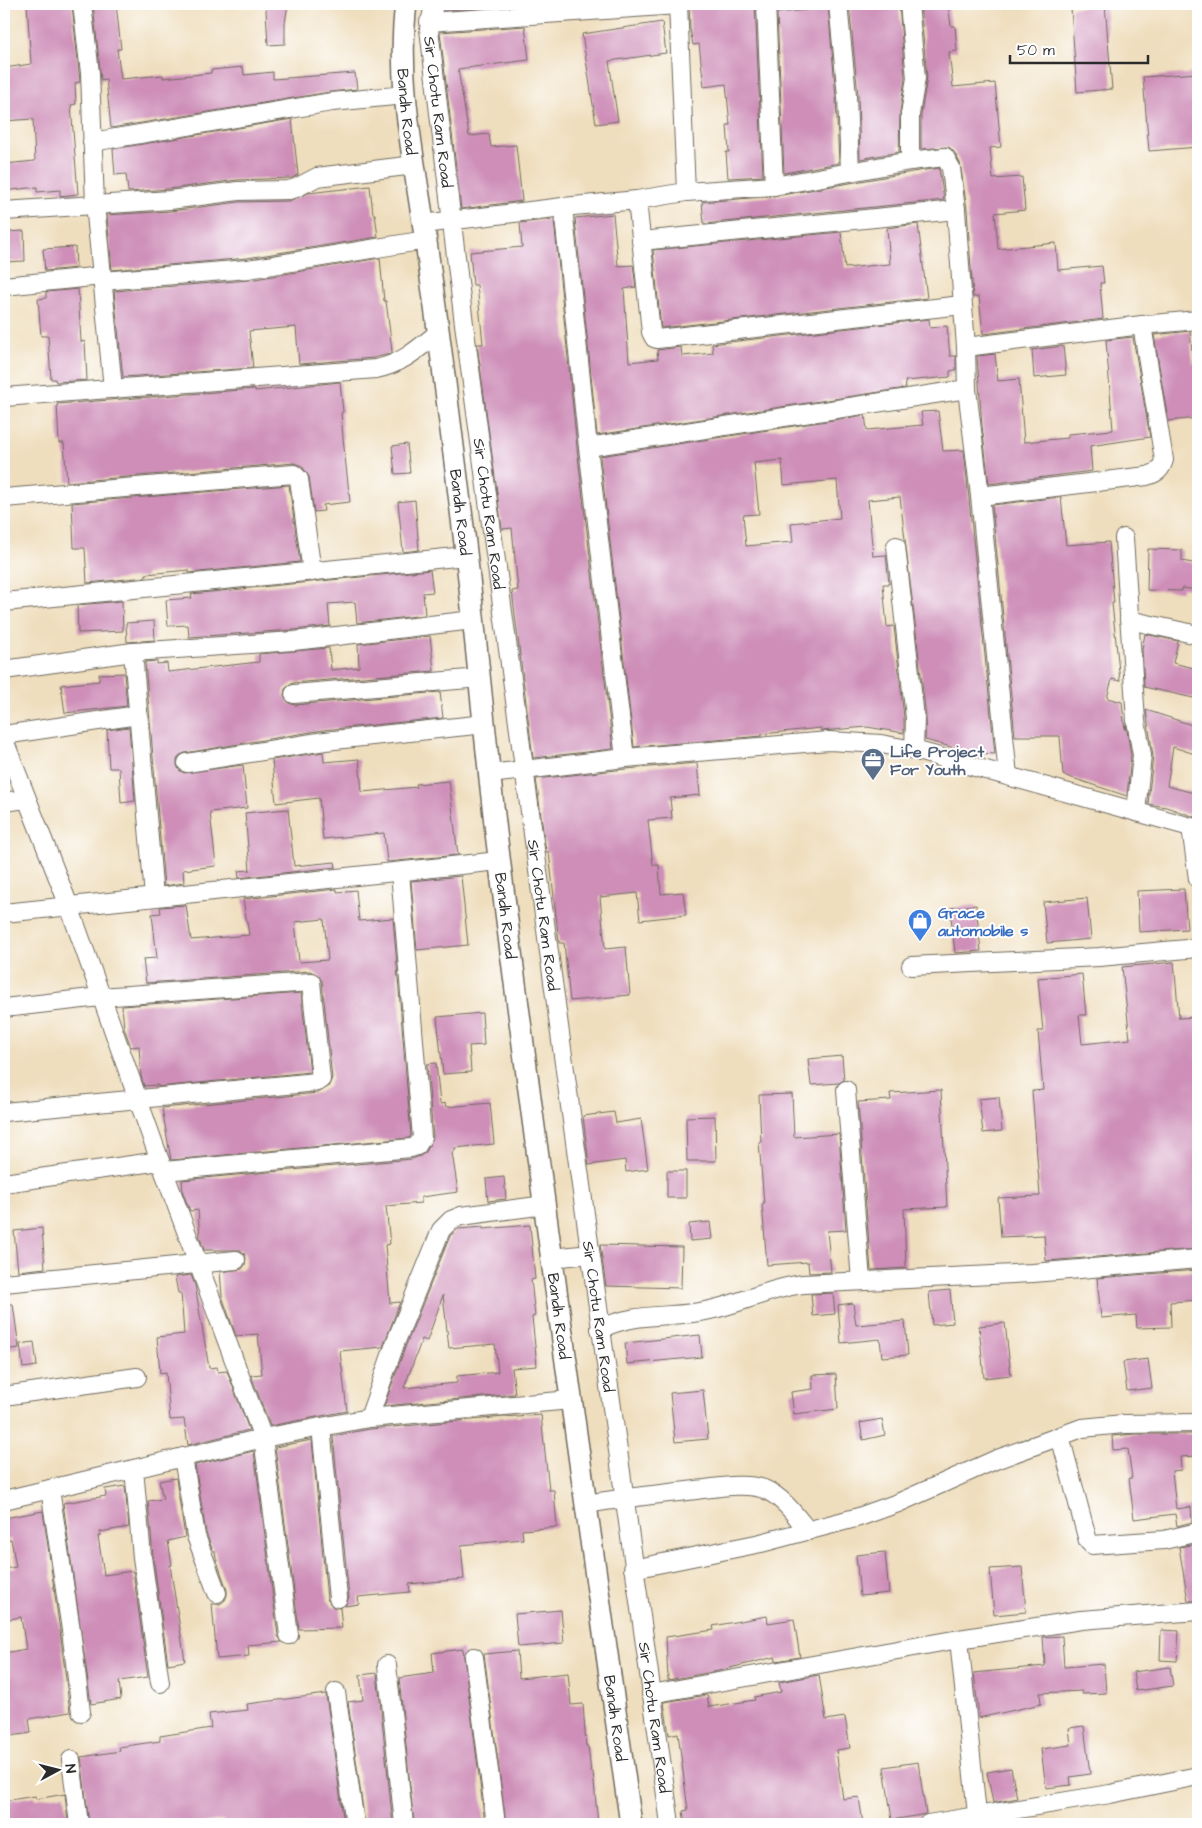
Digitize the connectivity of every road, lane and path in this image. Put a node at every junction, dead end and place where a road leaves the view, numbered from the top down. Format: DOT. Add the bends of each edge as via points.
graph roads {
  1 [pos="82,4"];
  2 [pos="406,4"];
  3 [pos="434,4"];
  4 [pos="678,4"];
  5 [pos="766,4"];
  6 [pos="838,4"];
  7 [pos="909,4"];
  8 [pos="429,22"];
  9 [pos="405,95"];
  10 [pos="92,142"];
  11 [pos="910,161"];
  12 [pos="414,165"];
  13 [pos="850,171"];
  14 [pos="774,186"];
  15 [pos="686,192"];
  16 [pos="637,200"];
  17 [pos="95,204"];
  18 [pos="563,207"];
  19 [pos="4,210"];
  20 [pos="956,210"];
  21 [pos="451,220"];
  22 [pos="424,232"];
  23 [pos="642,241"];
  24 [pos="102,278"];
  25 [pos="4,286"];
  26 [pos="962,305"];
  27 [pos="1198,320"];
  28 [pos="1142,325"];
  29 [pos="439,332"];
  30 [pos="966,347"];
  31 [pos="113,389"];
  32 [pos="967,389"];
  33 [pos="4,397"];
  34 [pos="588,447"];
  35 [pos="980,496"];
  36 [pos="4,498"];
  37 [pos="1124,538"];
  38 [pos="896,546"];
  39 [pos="466,556"];
  40 [pos="312,572"];
  41 [pos="4,602"];
  42 [pos="473,620"];
  43 [pos="1129,620"];
  44 [pos="1198,635"];
  45 [pos="133,652"];
  46 [pos="4,670"];
  47 [pos="480,678"];
  48 [pos="294,694"];
  49 [pos="138,715"];
  50 [pos="485,724"];
  51 [pos="4,735"];
  52 [pos="4,740"];
  53 [pos="914,750"];
  54 [pos="625,758"];
  55 [pos="187,763"];
  56 [pos="524,770"];
  57 [pos="490,774"];
  58 [pos="1008,776"];
  59 [pos="26,799"];
  60 [pos="4,802"];
  61 [pos="1136,812"];
  62 [pos="1194,828"];
  63 [pos="499,861"];
  64 [pos="400,872"];
  65 [pos="1198,878"];
  66 [pos="154,897"];
  67 [pos="69,906"];
  68 [pos="4,913"];
  69 [pos="1198,948"];
  70 [pos="911,966"];
  71 [pos="100,997"];
  72 [pos="4,1008"];
  73 [pos="846,1090"];
  74 [pos="139,1100"];
  75 [pos="4,1112"];
  76 [pos="162,1166"];
  77 [pos="4,1183"];
  78 [pos="545,1205"];
  79 [pos="590,1254"];
  80 [pos="552,1258"];
  81 [pos="1198,1259"];
  82 [pos="236,1260"];
  83 [pos="198,1264"];
  84 [pos="861,1281"];
  85 [pos="4,1283"];
  86 [pos="600,1329"];
  87 [pos="137,1377"];
  88 [pos="4,1396"];
  89 [pos="571,1400"];
  90 [pos="369,1418"];
  91 [pos="1198,1423"];
  92 [pos="322,1427"];
  93 [pos="1060,1436"];
  94 [pos="263,1438"];
  95 [pos="183,1457"];
  96 [pos="134,1469"];
  97 [pos="50,1489"];
  98 [pos="624,1498"];
  99 [pos="4,1500"];
  100 [pos="586,1504"];
  101 [pos="808,1531"];
  102 [pos="1198,1532"];
  103 [pos="633,1569"];
  104 [pos="217,1593"];
  105 [pos="338,1598"];
  106 [pos="1198,1611"];
  107 [pos="288,1635"];
  108 [pos="959,1639"];
  109 [pos="474,1657"];
  110 [pos="387,1665"];
  111 [pos="160,1683"];
  112 [pos="336,1692"];
  113 [pos="651,1694"];
  114 [pos="81,1712"];
  115 [pos="72,1760"];
  116 [pos="1198,1776"];
  117 [pos="978,1820"];
  118 [pos="79,1824"];
  119 [pos="355,1824"];
  120 [pos="404,1824"];
  121 [pos="496,1824"];
  122 [pos="631,1824"];
  123 [pos="670,1824"];
  124 [pos="928,1824"];
  1 -- 10 [label="street" via="90,73"];
  2 -- 9 [label="street, Bandh Road"];
  3 -- 8 [label="street, Sir Chotu Ram Road"];
  4 -- 8 [label="street"];
  4 -- 15 [label="street"];
  5 -- 14 [label="street"];
  6 -- 13 [label="street"];
  7 -- 11 [label="street" via="916,71 910,114"];
  8 -- 21 [label="street, Sir Chotu Ram Road"];
  9 -- 10 [label="street" via="332,102"];
  9 -- 12 [label="street, Bandh Road"];
  10 -- 17 [label="street"];
  11 -- 13 [label="street"];
  11 -- 20 [label="street" via="945,157 951,168"];
  12 -- 17 [label="street" via="317,178 288,190"];
  12 -- 22 [label="street, Bandh Road"];
  13 -- 14 [label="street"];
  14 -- 15 [label="street"];
  15 -- 16 [label="street"];
  16 -- 18 [label="street"];
  16 -- 23 [label="street"];
  17 -- 19 [label="street"];
  17 -- 24 [label="street"];
  18 -- 21 [label="street"];
  18 -- 34 [label="street"];
  20 -- 23 [label="street"];
  20 -- 26 [label="street"];
  21 -- 22 [label="street"];
  21 -- 56 [label="street, Sir Chotu Ram Road"];
  22 -- 24 [label="street" via="248,269"];
  22 -- 29 [label="street, Bandh Road"];
  23 -- 26 [label="street" via="651,332 657,339"];
  24 -- 25 [label="street"];
  24 -- 31 [label="street"];
  26 -- 30 [label="street"];
  27 -- 28 [label="street"];
  28 -- 30 [label="street"];
  28 -- 35 [label="street" via="1164,460 1162,468 1147,476"];
  29 -- 31 [label="street" via="403,360 388,367"];
  29 -- 39 [label="street, Bandh Road"];
  30 -- 32 [label="street"];
  31 -- 33 [label="street"];
  32 -- 34 [label="street"];
  32 -- 35 [label="street"];
  34 -- 54 [label="street"];
  35 -- 58 [label="street"];
  36 -- 40 [label="street" via="296,474"];
  37 -- 43 [label="street"];
  38 -- 53 [label="street" via="915,718"];
  39 -- 40 [label="street"];
  39 -- 42 [label="street, Bandh Road"];
  40 -- 41 [label="street"];
  42 -- 45 [label="street" via="294,641"];
  42 -- 47 [label="street, Bandh Road"];
  43 -- 44 [label="street"];
  43 -- 61 [label="street" via="1136,721 1142,756"];
  45 -- 46 [label="street"];
  45 -- 49 [label="street"];
  47 -- 48 [label="street"];
  47 -- 50 [label="street, Bandh Road"];
  49 -- 51 [label="street"];
  49 -- 66 [label="street"];
  50 -- 55 [label="street" via="325,741"];
  50 -- 57 [label="street, Bandh Road"];
  52 -- 59 [label="street"];
  53 -- 54 [label="street" via="829,741"];
  53 -- 58 [label="street"];
  54 -- 56 [label="street"];
  56 -- 57 [label="street"];
  56 -- 79 [label="street, Sir Chotu Ram Road"];
  57 -- 63 [label="street, Bandh Road"];
  58 -- 61 [label="street"];
  59 -- 60 [label="street"];
  59 -- 67 [label="street"];
  61 -- 62 [label="street"];
  62 -- 65 [label="street"];
  63 -- 64 [label="street"];
  63 -- 78 [label="street, Bandh Road"];
  64 -- 66 [label="street"];
  64 -- 76 [label="street" via="422,1138 417,1146"];
  66 -- 67 [label="street"];
  67 -- 68 [label="street"];
  67 -- 71 [label="street"];
  69 -- 70 [label="street" via="1099,957"];
  71 -- 72 [label="street"];
  71 -- 74 [label="street"];
  71 -- 74 [label="street" via="312,983 319,1082"];
  73 -- 84 [label="street"];
  74 -- 75 [label="street"];
  74 -- 76 [label="street"];
  76 -- 77 [label="street"];
  76 -- 83 [label="street"];
  78 -- 80 [label="street, Bandh Road"];
  78 -- 90 [label="street" via="461,1216 450,1220 441,1230"];
  79 -- 80 [label="street"];
  79 -- 86 [label="street, Sir Chotu Ram Road"];
  80 -- 89 [label="street, Bandh Road"];
  81 -- 84 [label="street" via="1033,1273"];
  82 -- 83 [label="street"];
  83 -- 85 [label="street"];
  83 -- 94 [label="street"];
  84 -- 86 [label="street" via="792,1285 709,1311 624,1319"];
  86 -- 98 [label="street, Sir Chotu Ram Road"];
  87 -- 88 [label="street"];
  89 -- 90 [label="street"];
  89 -- 100 [label="street, Bandh Road"];
  90 -- 92 [label="street"];
  91 -- 93 [label="street" via="1096,1426"];
  92 -- 94 [label="street"];
  92 -- 105 [label="street"];
  93 -- 101 [label="street" via="995,1460 878,1511"];
  93 -- 102 [label="street" via="1088,1541 1092,1545 1164,1540"];
  94 -- 95 [label="street"];
  94 -- 107 [label="street"];
  95 -- 96 [label="street"];
  95 -- 104 [label="street" via="196,1536"];
  96 -- 97 [label="street"];
  96 -- 111 [label="street" via="142,1557"];
  97 -- 99 [label="street"];
  97 -- 114 [label="street"];
  98 -- 100 [label="street"];
  98 -- 101 [label="street" via="751,1486 764,1489 781,1500"];
  98 -- 103 [label="street, Sir Chotu Ram Road"];
  100 -- 122 [label="street, Bandh Road"];
  101 -- 103 [label="street"];
  103 -- 113 [label="street, Sir Chotu Ram Road"];
  106 -- 108 [label="street" via="1081,1620"];
  108 -- 113 [label="street"];
  108 -- 117 [label="street"];
  109 -- 121 [label="street"];
  110 -- 120 [label="street"];
  112 -- 119 [label="street"];
  113 -- 123 [label="street, Sir Chotu Ram Road"];
  115 -- 118 [label="street"];
  116 -- 117 [label="street"];
  117 -- 124 [label="street"];
}
